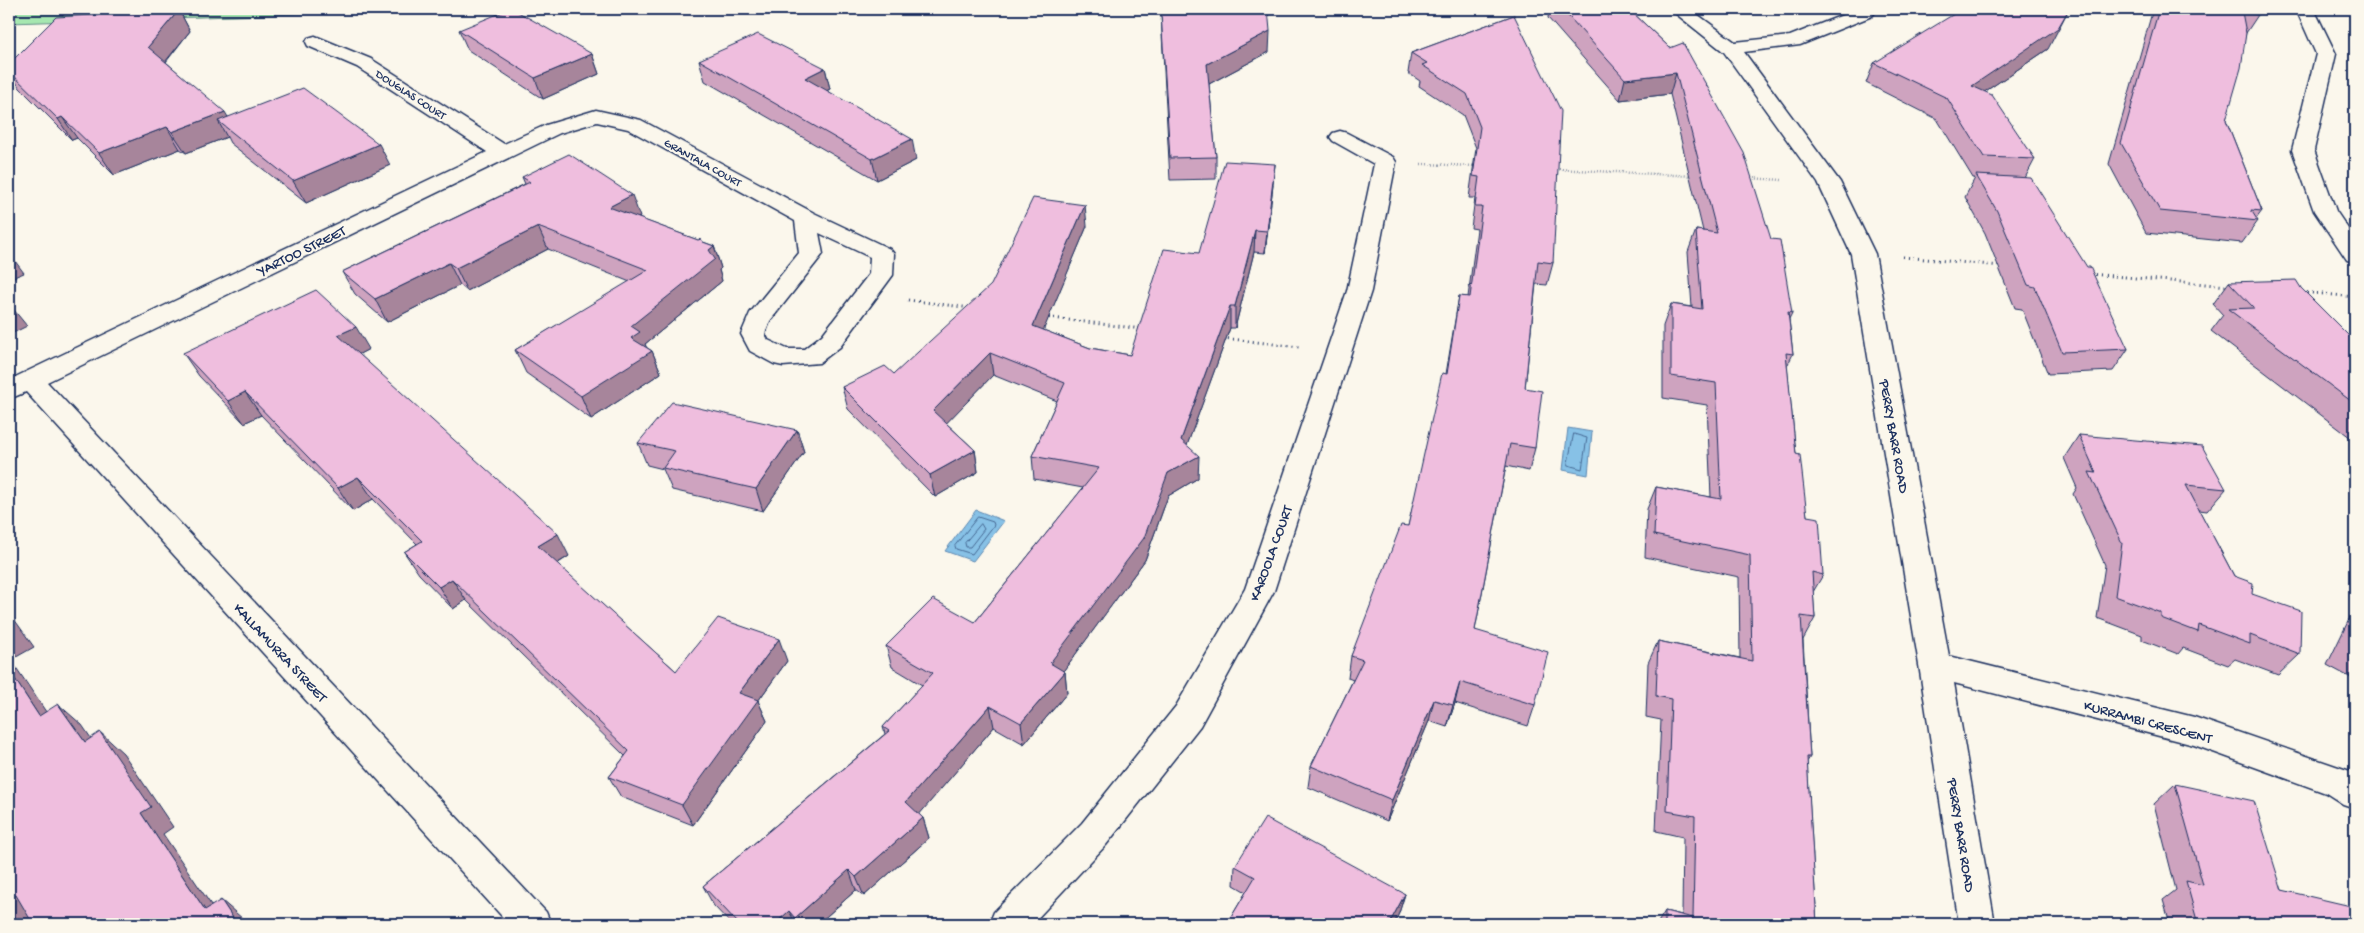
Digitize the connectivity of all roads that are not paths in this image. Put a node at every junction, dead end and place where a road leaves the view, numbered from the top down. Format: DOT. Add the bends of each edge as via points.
graph roads {
  1 [pos="1679,9"];
  2 [pos="1869,9"];
  3 [pos="2305,9"];
  4 [pos="315,42"];
  5 [pos="1731,48"];
  6 [pos="596,116"];
  7 [pos="1340,137"];
  8 [pos="503,153"];
  9 [pos="806,218"];
  10 [pos="2355,255"];
  11 [pos="19,385"];
  12 [pos="1935,665"];
  13 [pos="2355,792"];
  14 [pos="533,924"];
  15 [pos="1006,924"];
  16 [pos="1976,924"];
  1 -- 5 [label="street, PERRY BARR ROAD"];
  2 -- 5 [label="street" via="1792,41"];
  3 -- 10 [label="street" via="2326,54 2303,150 2325,212"];
  4 -- 8 [label="street, DOUGLAS COURT" via="364,63"];
  5 -- 12 [label="street, PERRY BARR ROAD" via="1829,182 1863,254"];
  6 -- 8 [label="street, YARTOO STREET" via="553,129"];
  6 -- 9 [label="street, GRANTALA COURT" via="634,124"];
  7 -- 15 [label="street, KAROOLA COURT" via="1385,162 1359,291 1260,592 1188,716 1094,834"];
  8 -- 11 [label="street, YARTOO STREET"];
  9 -- 9 [label="street, GRANTALA COURT" via="882,254 881,275 831,341 810,356 783,358 759,345 753,334 759,320 811,254"];
  11 -- 14 [label="street, KALLAMURRA STREET"];
  12 -- 13 [label="street, KURRAMBI CRESCENT" via="2194,731 2338,782"];
  12 -- 16 [label="street, PERRY BARR ROAD"];
}
